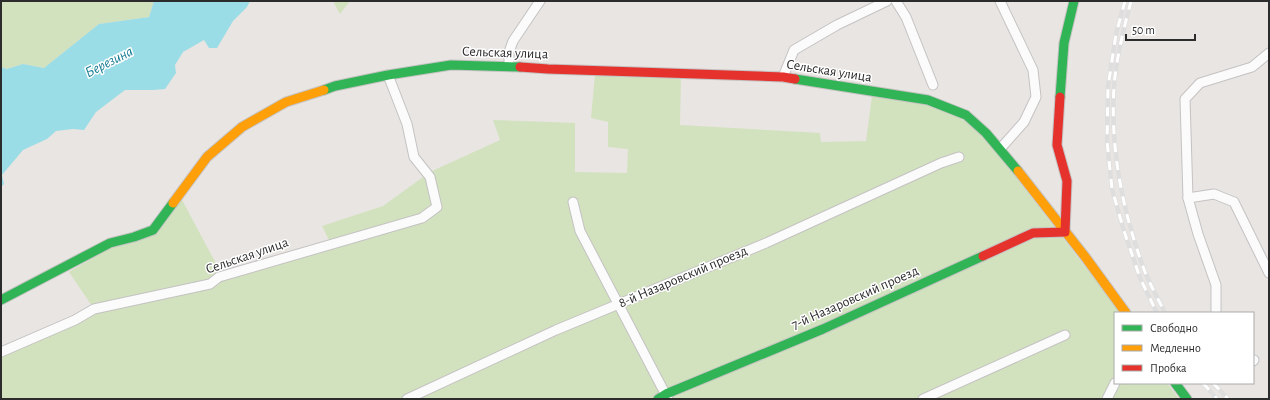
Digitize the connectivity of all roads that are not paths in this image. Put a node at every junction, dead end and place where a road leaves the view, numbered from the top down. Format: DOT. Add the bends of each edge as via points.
graph roads {
  1 [pos="540,1"];
  2 [pos="887,1"];
  3 [pos="896,1"];
  4 [pos="1000,1"];
  5 [pos="1074,1"];
  6 [pos="1269,53"];
  7 [pos="509,66"];
  8 [pos="388,75"];
  9 [pos="783,77"];
  10 [pos="933,85"];
  11 [pos="1000,149"];
  12 [pos="959,157"];
  13 [pos="1188,198"];
  14 [pos="573,202"];
  15 [pos="1065,232"];
  16 [pos="1269,273"];
  17 [pos="1,300"];
  18 [pos="618,304"];
  19 [pos="1125,312"];
  20 [pos="1216,312"];
  21 [pos="1065,335"];
  22 [pos="1,352"];
  23 [pos="1114,384"];
  24 [pos="1176,384"];
  25 [pos="664,397"];
  26 [pos="407,399"];
  27 [pos="923,399"];
  28 [pos="1107,399"];
  29 [pos="1187,399"];
  1 -- 7 [label="street" via="513,41 508,52"];
  2 -- 9 [label="street" via="837,25 794,50"];
  3 -- 10 [label="street" via="906,17"];
  4 -- 11 [label="street" via="1033,70 1036,97 1024,122"];
  5 -- 15 [label="street" via="1064,43 1057,145 1067,181"];
  6 -- 13 [label="street" via="1252,66 1200,83 1185,99"];
  7 -- 8 [label="street, Сельская улица" via="451,65"];
  7 -- 9 [label="street, Сельская улица"];
  8 -- 17 [label="street" via="335,86 286,102 242,127 207,157 153,230 110,243"];
  8 -- 22 [label="street, Сельская улица" via="407,124 414,157 430,177 437,207 422,218 219,277 210,284 94,309 75,320"];
  9 -- 11 [label="street, Сельская улица" via="928,100 966,115"];
  11 -- 15 [label="street, Сельская улица"];
  12 -- 18 [label="street, 8-й Назаровский проезд" via="766,243"];
  13 -- 16 [label="street" via="1214,194 1234,202"];
  13 -- 20 [label="street" via="1216,285"];
  14 -- 18 [label="street" via="580,231"];
  15 -- 19 [label="street, Сельская улица"];
  15 -- 25 [label="street, 7-й Назаровский проезд" via="1033,233 823,329"];
  18 -- 25 [label="street"];
  18 -- 26 [label="street, 8-й Назаровский проезд"];
  21 -- 27 [label="street"];
  23 -- 28 [label="street"];
  24 -- 29 [label="street"];
}
